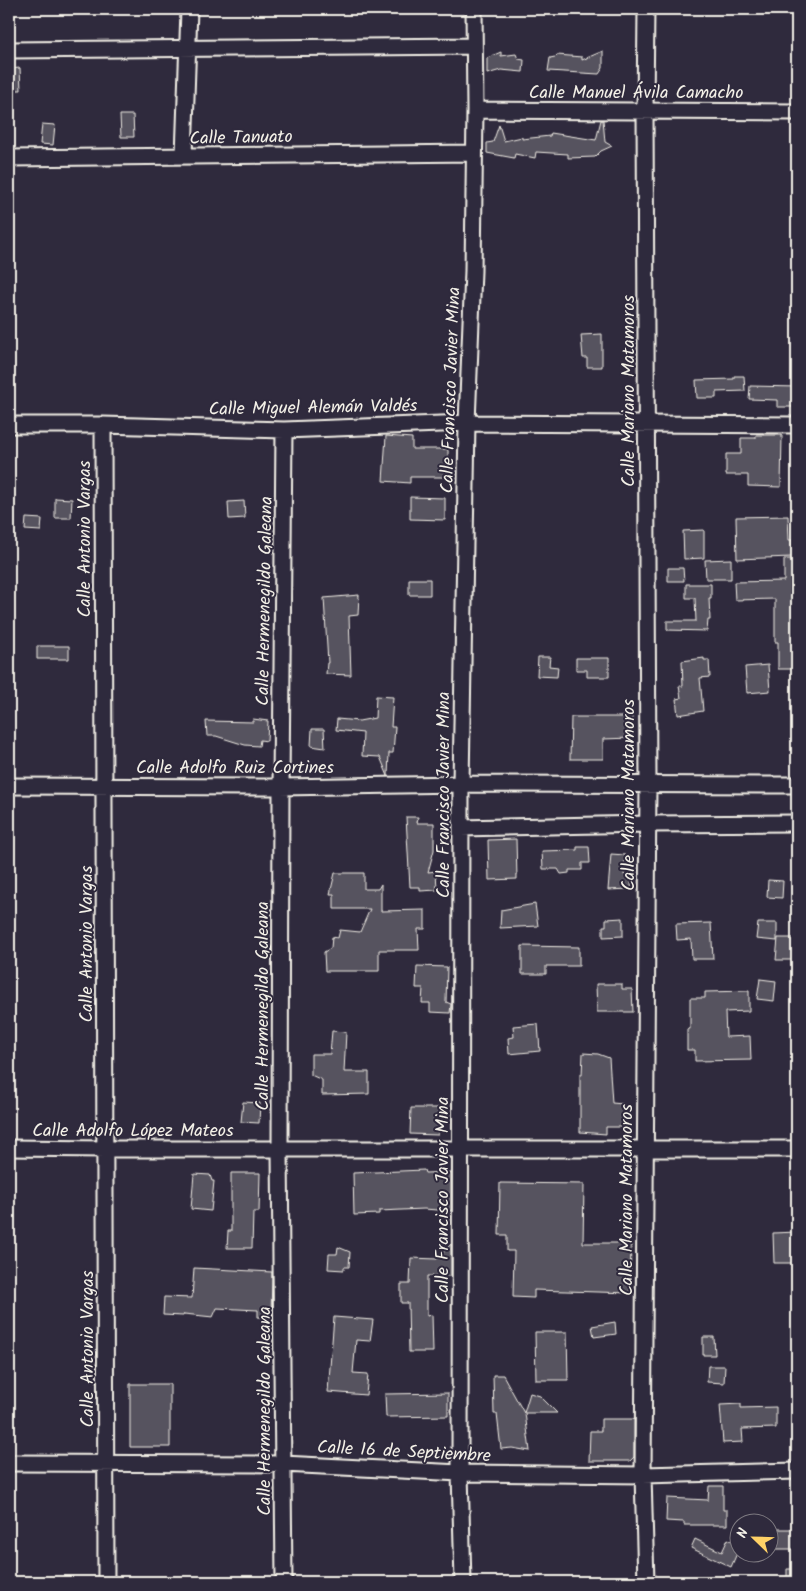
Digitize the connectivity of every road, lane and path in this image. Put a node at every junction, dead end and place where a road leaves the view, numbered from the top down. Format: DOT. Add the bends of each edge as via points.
graph roads {
  1 [pos="188,9"];
  2 [pos="474,9"];
  3 [pos="646,9"];
  4 [pos="474,46"];
  5 [pos="187,48"];
  6 [pos="9,50"];
  7 [pos="475,110"];
  8 [pos="645,110"];
  9 [pos="797,112"];
  10 [pos="474,153"];
  11 [pos="184,156"];
  12 [pos="9,158"];
  13 [pos="467,423"];
  14 [pos="647,424"];
  15 [pos="9,425"];
  16 [pos="103,425"];
  17 [pos="797,425"];
  18 [pos="284,430"];
  19 [pos="461,784"];
  20 [pos="648,784"];
  21 [pos="797,785"];
  22 [pos="9,786"];
  23 [pos="104,786"];
  24 [pos="281,787"];
  25 [pos="647,824"];
  26 [pos="797,824"];
  27 [pos="461,828"];
  28 [pos="9,1148"];
  29 [pos="645,1148"];
  30 [pos="105,1149"];
  31 [pos="461,1149"];
  32 [pos="797,1149"];
  33 [pos="280,1150"];
  34 [pos="9,1463"];
  35 [pos="106,1463"];
  36 [pos="283,1464"];
  37 [pos="797,1471"];
  38 [pos="460,1474"];
  39 [pos="643,1475"];
  40 [pos="106,1582"];
  41 [pos="284,1582"];
  42 [pos="463,1582"];
  43 [pos="646,1582"];
  1 -- 5 [label="street"];
  2 -- 4 [label="street, Calle Francisco Javier Mina"];
  3 -- 8 [label="street, Calle Mariano Matamoros"];
  4 -- 5 [label="street"];
  4 -- 7 [label="street, Calle Francisco Javier Mina"];
  5 -- 6 [label="street"];
  5 -- 11 [label="street"];
  7 -- 8 [label="street, Calle Manuel Ávila Camacho"];
  7 -- 10 [label="street, Calle Francisco Javier Mina"];
  8 -- 9 [label="street, Calle Manuel Ávila Camacho"];
  8 -- 14 [label="street, Calle Mariano Matamoros"];
  10 -- 11 [label="street, Calle Tanuato"];
  10 -- 13 [label="street, Calle Francisco Javier Mina"];
  11 -- 12 [label="street, Calle Tanuato"];
  13 -- 14 [label="street, Calle Miguel Alemán Valdés"];
  13 -- 18 [label="street, Calle Miguel Alemán Valdés"];
  13 -- 19 [label="street, Calle Francisco Javier Mina"];
  14 -- 17 [label="street, Calle Miguel Alemán Valdés"];
  14 -- 20 [label="street, Calle Mariano Matamoros"];
  15 -- 16 [label="street, Calle Miguel Alemán Valdés"];
  16 -- 18 [label="street, Calle Miguel Alemán Valdés"];
  16 -- 23 [label="street, Calle Antonio Vargas"];
  18 -- 24 [label="street, Calle Hermenegildo Galeana"];
  19 -- 20 [label="street, Calle Adolfo Ruiz Cortines"];
  19 -- 24 [label="street, Calle Adolfo Ruiz Cortines"];
  19 -- 27 [label="street, Calle Francisco Javier Mina"];
  20 -- 21 [label="street, Calle Adolfo Ruiz Cortines"];
  20 -- 25 [label="street, Calle Mariano Matamoros"];
  22 -- 23 [label="street, Calle Adolfo Ruiz Cortines"];
  23 -- 24 [label="street, Calle Adolfo Ruiz Cortines"];
  23 -- 30 [label="street, Calle Antonio Vargas"];
  24 -- 33 [label="street, Calle Hermenegildo Galeana"];
  25 -- 26 [label="street"];
  25 -- 27 [label="street"];
  25 -- 29 [label="street, Calle Mariano Matamoros"];
  27 -- 31 [label="street, Calle Francisco Javier Mina"];
  28 -- 30 [label="street, Calle Adolfo López Mateos"];
  29 -- 31 [label="street, Calle Adolfo López Mateos"];
  29 -- 32 [label="street, Calle Adolfo López Mateos"];
  29 -- 39 [label="street, Calle Mariano Matamoros"];
  30 -- 33 [label="street, Calle Adolfo López Mateos"];
  30 -- 35 [label="street, Calle Antonio Vargas"];
  31 -- 33 [label="street, Calle Adolfo López Mateos"];
  31 -- 38 [label="street, Calle Francisco Javier Mina"];
  33 -- 36 [label="street, Calle Hermenegildo Galeana"];
  34 -- 35 [label="street, Calle 16 de Septiembre"];
  35 -- 36 [label="street, Calle 16 de Septiembre"];
  35 -- 40 [label="street, Calle Antonio Vargas"];
  36 -- 38 [label="street, Calle 16 de Septiembre"];
  36 -- 41 [label="street, Calle Hermenegildo Galeana"];
  37 -- 39 [label="street, Calle 16 de Septiembre"];
  38 -- 39 [label="street, Calle 16 de Septiembre"];
  38 -- 42 [label="street, Calle Francisco Javier Mina"];
  39 -- 43 [label="street, Calle Mariano Matamoros"];
}
